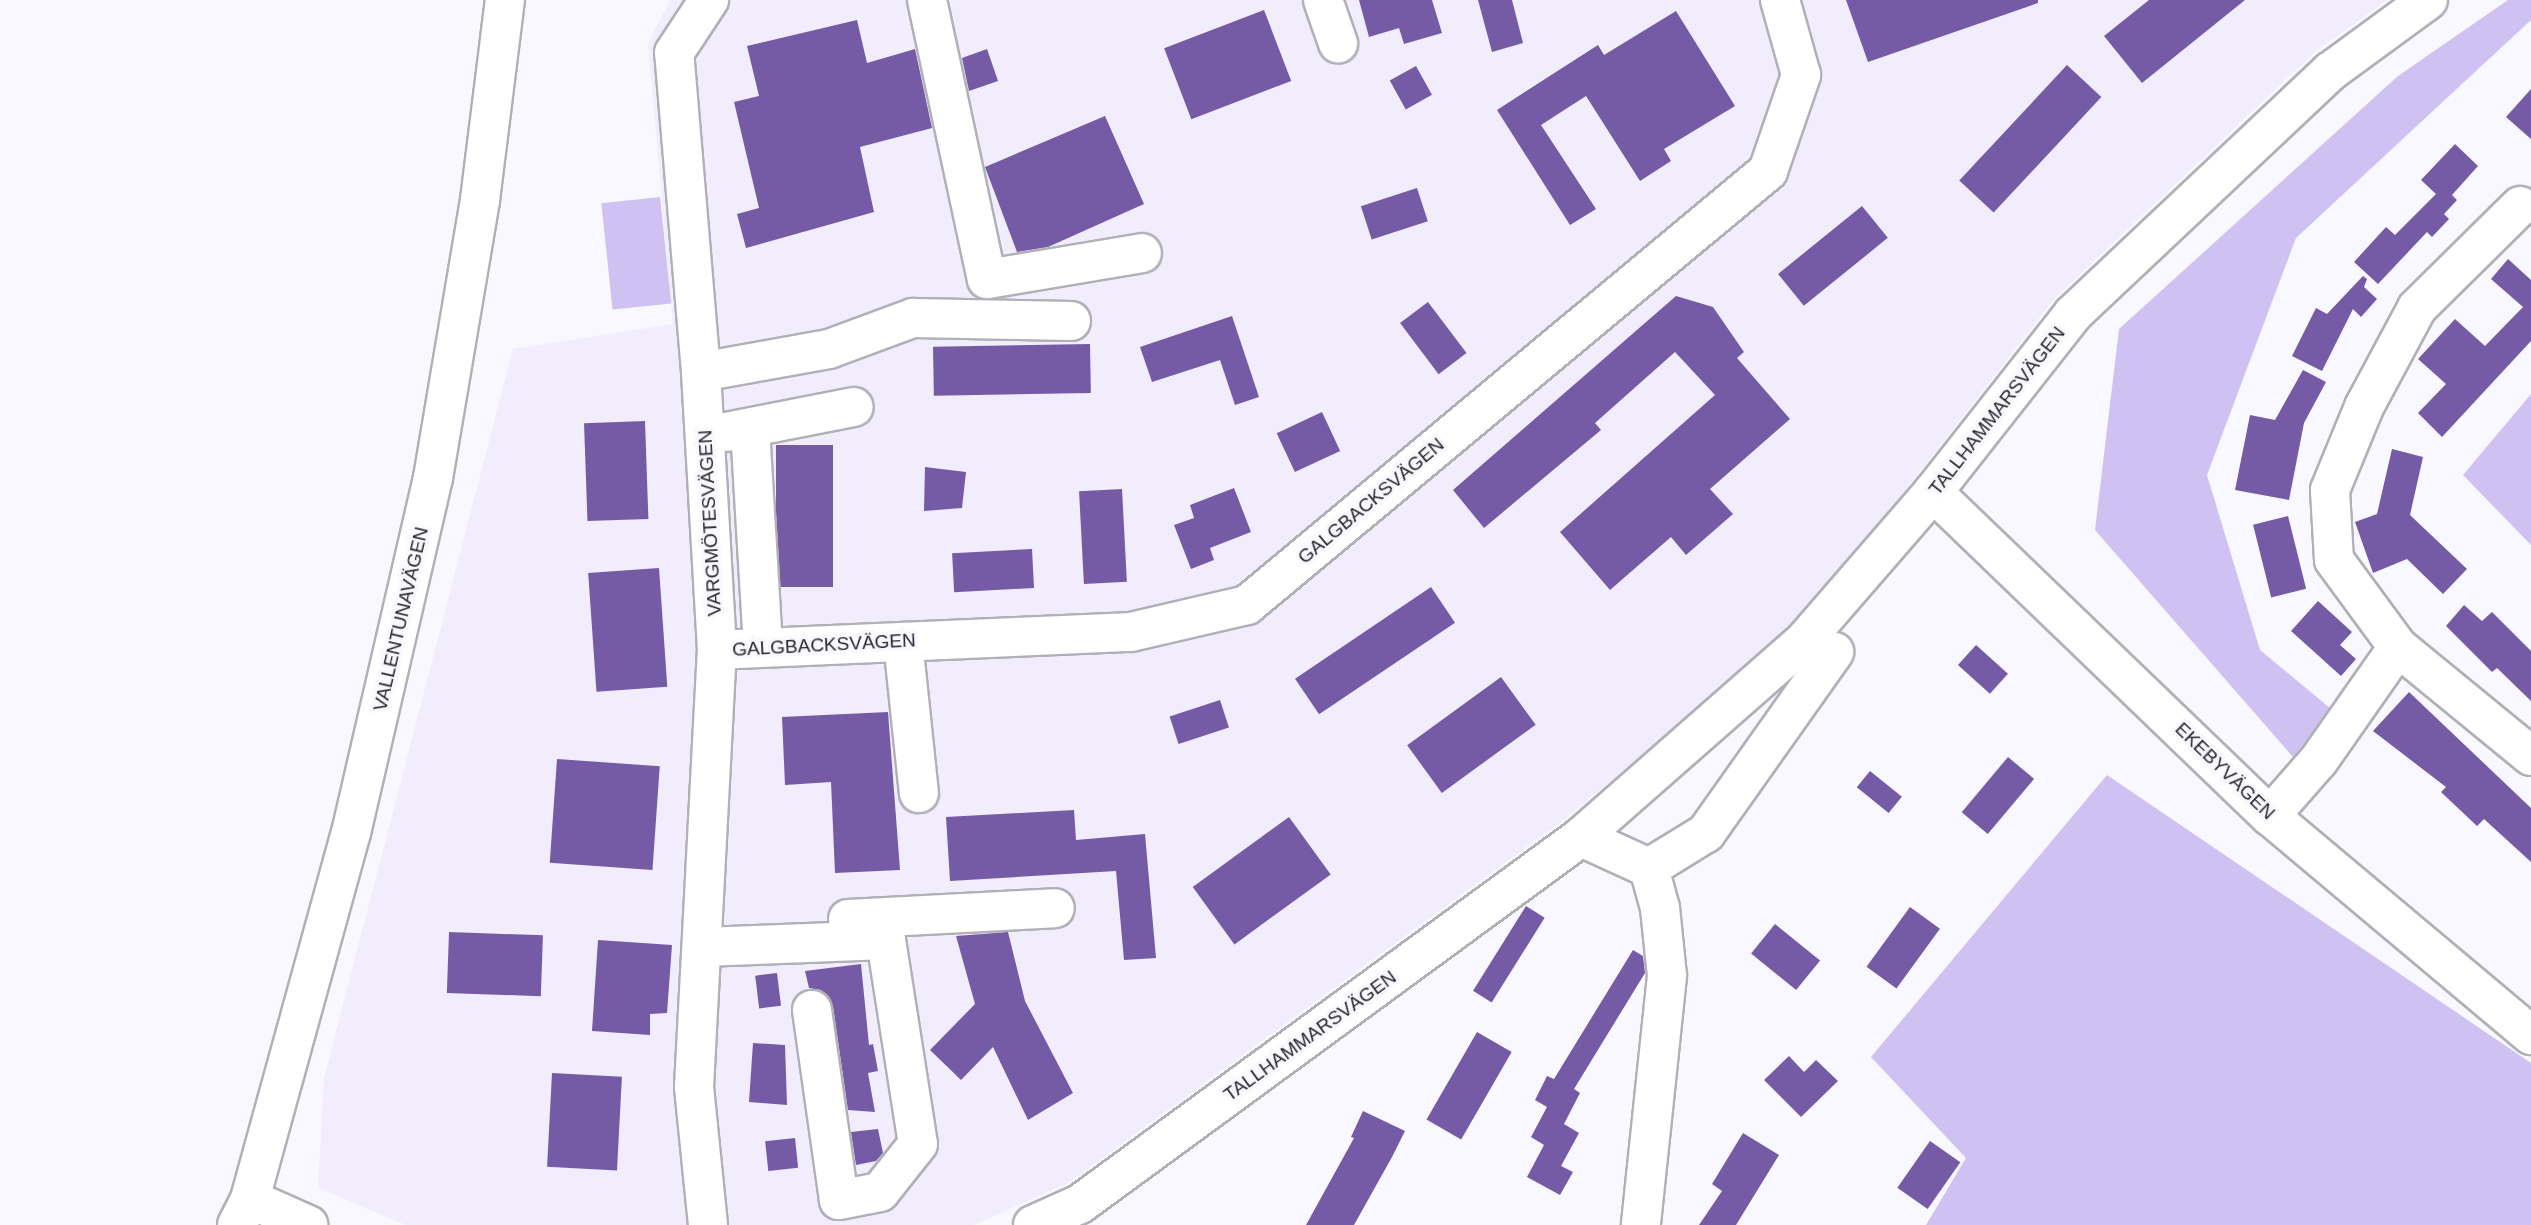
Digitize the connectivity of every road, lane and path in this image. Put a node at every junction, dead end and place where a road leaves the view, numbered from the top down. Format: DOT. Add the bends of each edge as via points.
graph roads {
  1 [pos="505,0"];
  2 [pos="709,0"];
  3 [pos="927,0"];
  4 [pos="1323,0"];
  5 [pos="1780,0"];
  6 [pos="2428,0"];
  7 [pos="1338,43"];
  8 [pos="2520,206"];
  9 [pos="1142,253"];
  10 [pos="1071,321"];
  11 [pos="701,372"];
  12 [pos="854,407"];
  13 [pos="750,428"];
  14 [pos="705,436"];
  15 [pos="1933,492"];
  16 [pos="903,642"];
  17 [pos="2399,647"];
  18 [pos="763,648"];
  19 [pos="717,650"];
  20 [pos="1834,652"];
  21 [pos="2531,757"];
  22 [pos="919,793"];
  23 [pos="2270,816"];
  24 [pos="1581,837"];
  25 [pos="1648,868"];
  26 [pos="1055,908"];
  27 [pos="704,937"];
  28 [pos="812,1010"];
  29 [pos="2531,1035"];
  30 [pos="244,1212"];
  31 [pos="308,1225"];
  32 [pos="708,1225"];
  33 [pos="1033,1225"];
  34 [pos="1641,1225"];
  1 -- 30 [label="street, VALLENTUNAVÄGEN" via="480,200 433,478 351,834"];
  2 -- 11 [label="street, VARGMÖTESVÄGEN" via="674,53"];
  3 -- 9 [label="street" via="987,279"];
  4 -- 7 [label="street"];
  5 -- 16 [label="street, GALGBACKSVÄGEN" via="1801,75 1768,171 1247,605 1131,632"];
  6 -- 15 [label="street, TALLHAMMARSVÄGEN" via="2332,71 2073,314"];
  8 -- 17 [label="street" via="2417,308 2364,407 2330,490 2334,560"];
  10 -- 11 [label="street" via="913,318 829,348"];
  11 -- 14 [label="street, VARGMÖTESVÄGEN"];
  12 -- 13 [label="street"];
  13 -- 14 [label="street"];
  13 -- 18 [label="street"];
  14 -- 19 [label="street, VARGMÖTESVÄGEN"];
  15 -- 23 [label="street, EKEBYVÄGEN"];
  15 -- 24 [label="street, TALLHAMMARSVÄGEN" via="1805,640"];
  16 -- 18 [label="street, GALGBACKSVÄGEN"];
  16 -- 22 [label="street"];
  17 -- 21 [label="street"];
  17 -- 23 [label="street" via="2319,760"];
  18 -- 19 [label="street, GALGBACKSVÄGEN"];
  19 -- 27 [label="street, VARGMÖTESVÄGEN"];
  20 -- 25 [label="street" via="1706,833"];
  23 -- 29 [label="street, EKEBYVÄGEN"];
  24 -- 25 [label="street"];
  24 -- 33 [label="street, TALLHAMMARSVÄGEN" via="1080,1204"];
  25 -- 34 [label="street" via="1660,908 1667,976"];
  26 -- 27 [label="street"];
  27 -- 28 [label="street" via="886,940 918,1144 880,1192 839,1200"];
  27 -- 32 [label="street, VARGMÖTESVÄGEN" via="694,1087"];
  30 -- 31 [label="street"];
}
